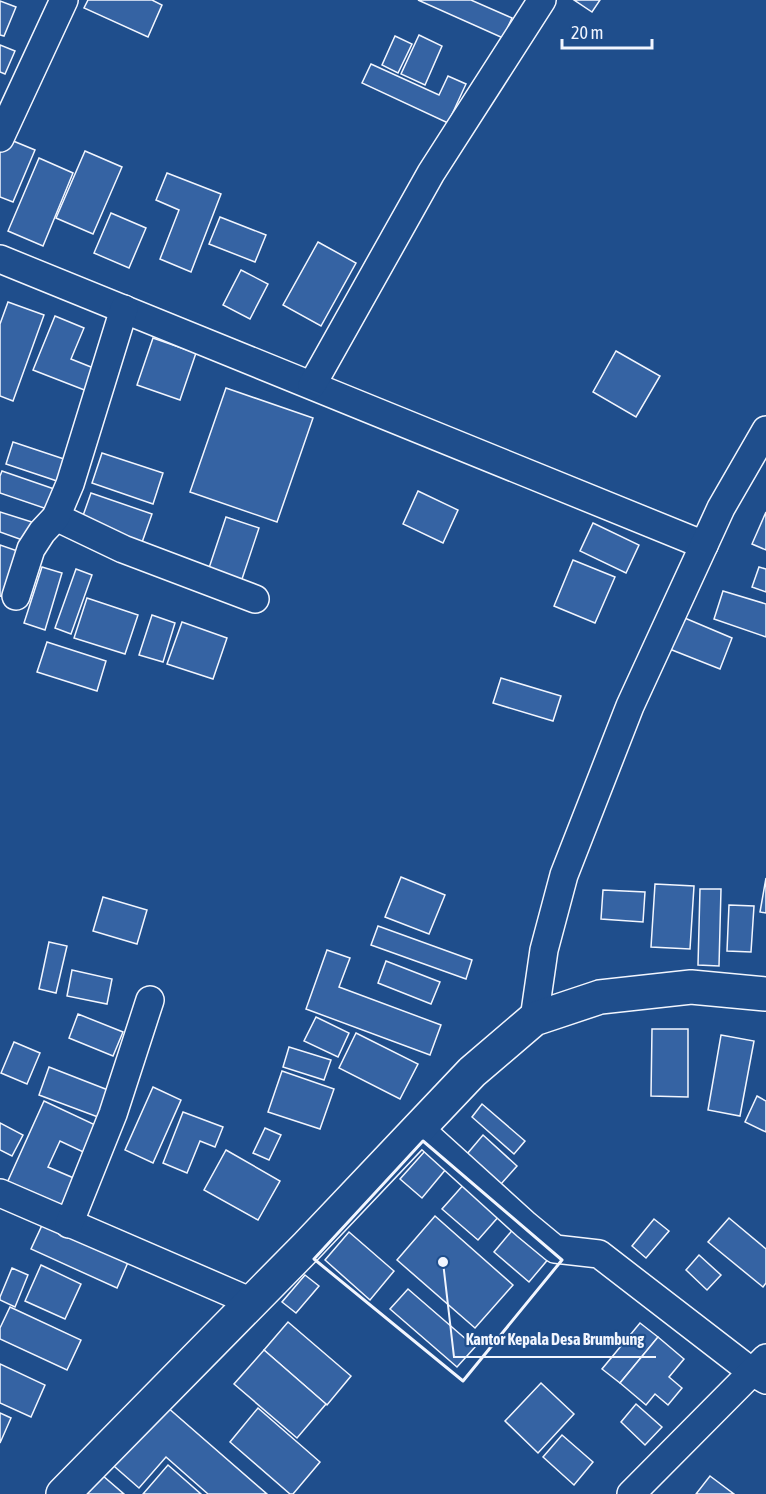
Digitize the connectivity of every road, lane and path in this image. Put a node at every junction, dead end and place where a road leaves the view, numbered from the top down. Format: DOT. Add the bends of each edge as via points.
graph roads {
  1 [pos="64,0"];
  2 [pos="542,0"];
  3 [pos="0,138"];
  4 [pos="0,259"];
  5 [pos="123,309"];
  6 [pos="312,385"];
  7 [pos="766,430"];
  8 [pos="56,517"];
  9 [pos="704,545"];
  10 [pos="16,596"];
  11 [pos="255,599"];
  12 [pos="766,994"];
  13 [pos="150,1000"];
  14 [pos="534,1019"];
  15 [pos="419,1128"];
  16 [pos="0,1193"];
  17 [pos="69,1224"];
  18 [pos="252,1302"];
  19 [pos="761,1370"];
  20 [pos="63,1494"];
  21 [pos="631,1494"];
  1 -- 3 [label="street"];
  2 -- 6 [label="street" via="431,173"];
  4 -- 5 [label="street"];
  5 -- 6 [label="street"];
  5 -- 8 [label="street" via="70,484"];
  6 -- 9 [label="street"];
  7 -- 9 [label="street"];
  8 -- 10 [label="street" via="31,549"];
  8 -- 11 [label="street" via="123,549"];
  9 -- 14 [label="street" via="630,706 564,875 544,950"];
  12 -- 14 [label="street" via="690,987 600,997"];
  13 -- 17 [label="street" via="113,1114"];
  14 -- 15 [label="street" via="472,1072"];
  15 -- 18 [label="street"];
  15 -- 19 [label="street" via="555,1249 599,1254"];
  16 -- 17 [label="street"];
  17 -- 18 [label="street"];
  18 -- 20 [label="street"];
  19 -- 21 [label="street"];
}
